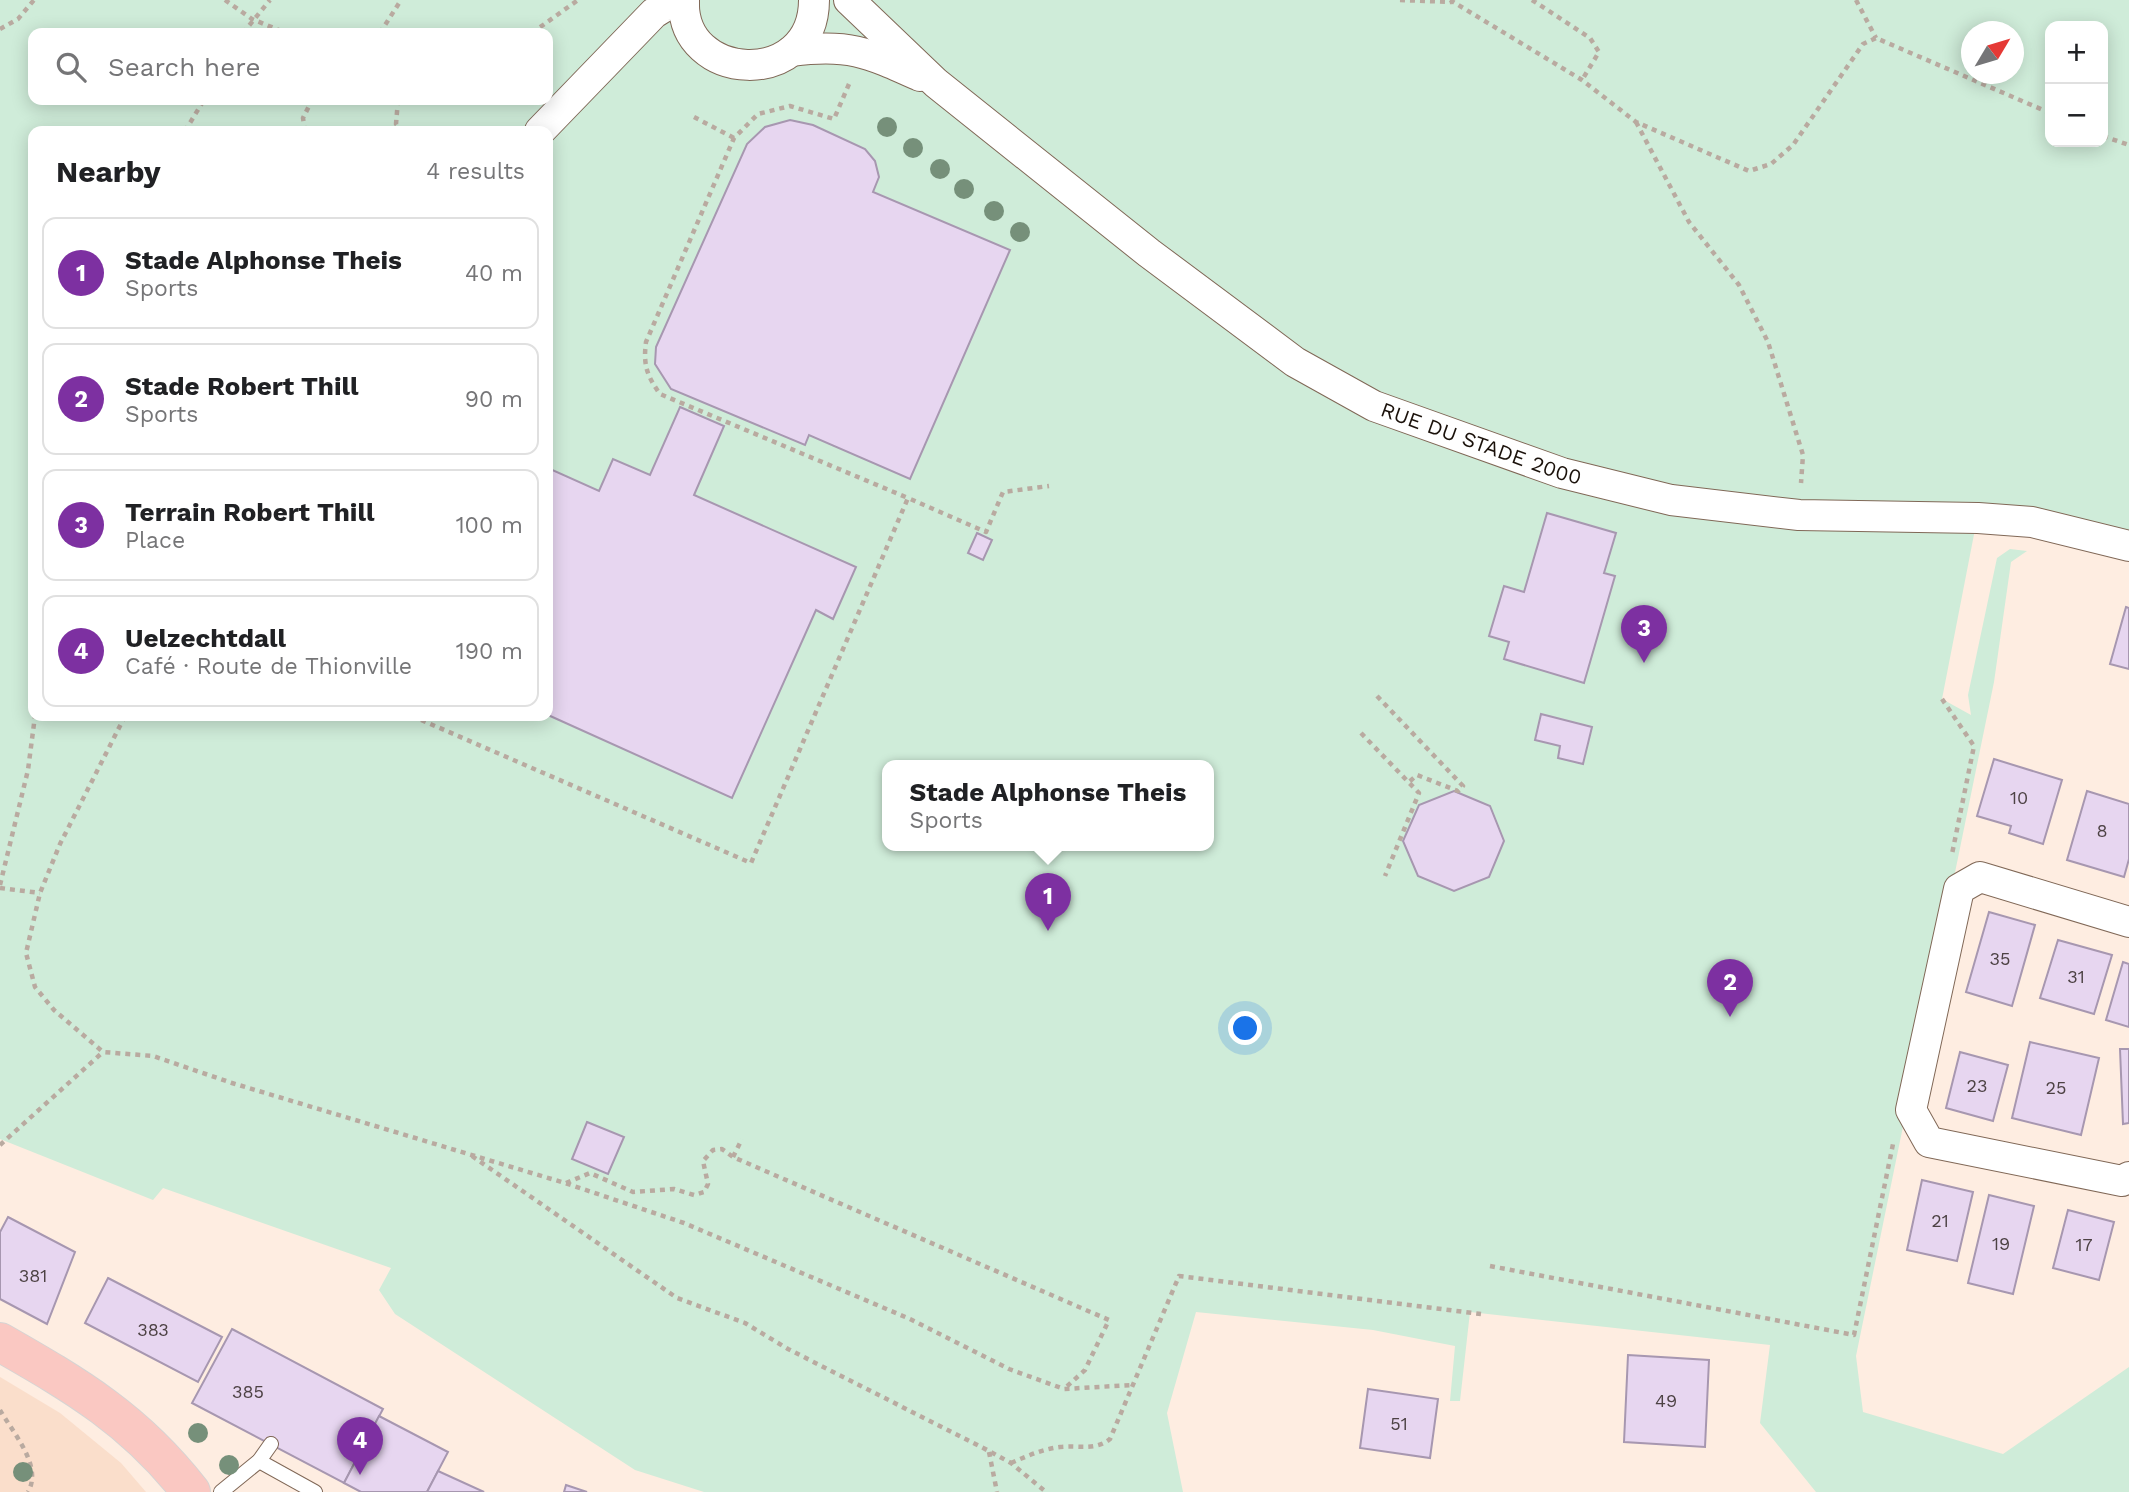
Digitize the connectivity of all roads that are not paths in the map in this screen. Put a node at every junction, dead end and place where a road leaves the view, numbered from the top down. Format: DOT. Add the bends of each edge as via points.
graph roads {
  1 [pos="814,0"];
  2 [pos="849,0"];
  3 [pos="684,2"];
  4 [pos="792,51"];
  5 [pos="936,83"];
  6 [pos="545,126"];
  7 [pos="2129,545"];
  8 [pos="2129,922"];
  9 [pos="2129,1177"];
  10 [pos="0,1342"];
  11 [pos="271,1444"];
  12 [pos="259,1461"];
  13 [pos="191,1492"];
  14 [pos="221,1492"];
  15 [pos="315,1492"];
  1 -- 4 [label="street" via="806,34"];
  2 -- 5 [label="street, RUE DU STADE 2000"];
  3 -- 4 [label="street, RUE DU STADE 2000" via="688,25 698,43 733,65 774,62"];
  3 -- 6 [label="street" via="654,13"];
  4 -- 5 [label="street, RUE DU STADE 2000" via="828,46 864,51"];
  5 -- 7 [label="street, RUE DU STADE 2000" via="1149,253 1295,362 1374,405 1562,473 1671,500 1799,515 2032,522"];
  8 -- 9 [label="street" via="1980,877 1959,889 1912,1110 1929,1142 2122,1181"];
  10 -- 13 [label="main road" via="80,1388 124,1420"];
  11 -- 12 [label="lane"];
  12 -- 14 [label="lane"];
  12 -- 15 [label="lane"];
}
